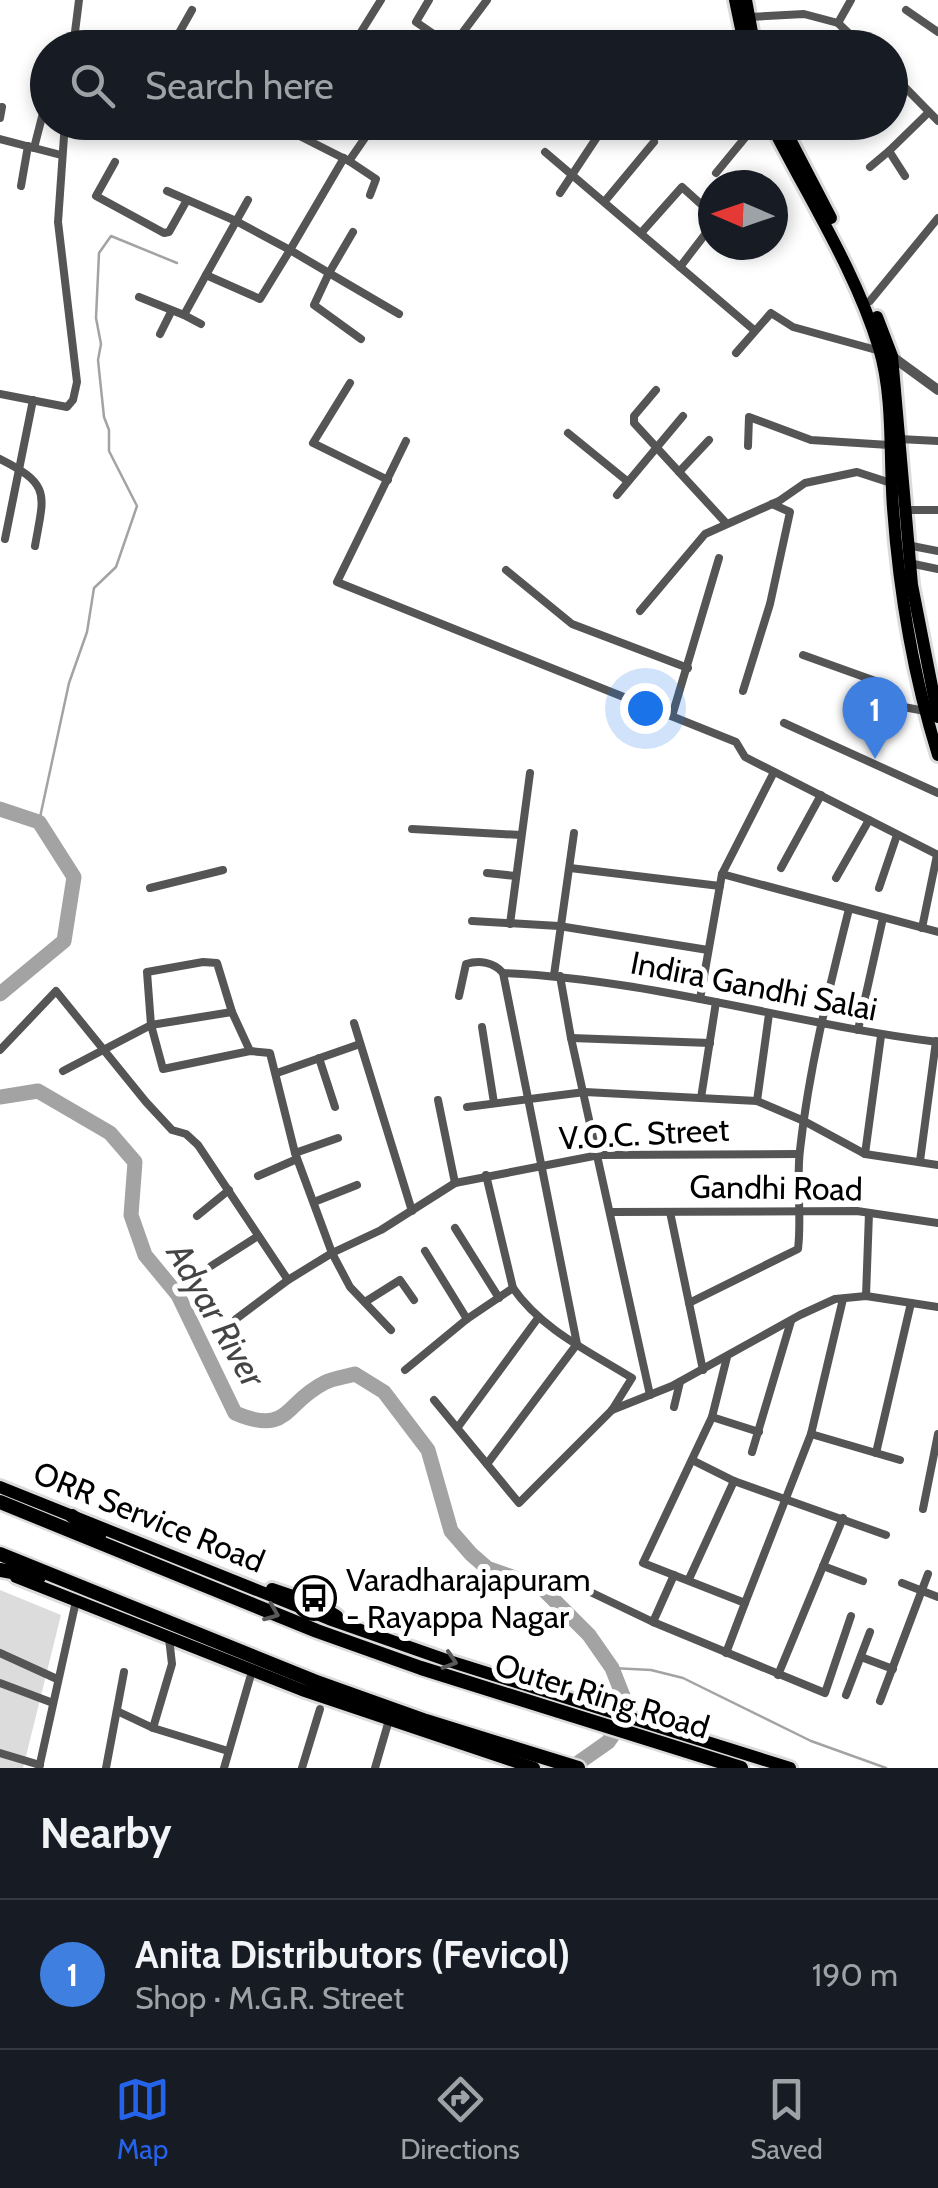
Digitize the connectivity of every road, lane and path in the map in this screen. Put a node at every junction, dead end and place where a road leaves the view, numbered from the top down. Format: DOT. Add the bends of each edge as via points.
graph roads {
  1 [pos="79,0"];
  2 [pos="381,0"];
  3 [pos="417,0"];
  4 [pos="487,0"];
  5 [pos="736,0"];
  6 [pos="746,0"];
  7 [pos="851,0"];
  8 [pos="428,2"];
  9 [pos="192,10"];
  10 [pos="906,10"];
  11 [pos="744,18"];
  12 [pos="838,22"];
  13 [pos="76,30"];
  14 [pos="181,30"];
  15 [pos="363,30"];
  16 [pos="426,30"];
  17 [pos="464,30"];
  18 [pos="744,30"];
  19 [pos="748,30"];
  20 [pos="846,30"];
  21 [pos="938,32"];
  22 [pos="908,90"];
  23 [pos="2,107"];
  24 [pos="929,112"];
  25 [pos="0,118"];
  26 [pos="938,121"];
  27 [pos="908,133"];
  28 [pos="0,139"];
  29 [pos="33,140"];
  30 [pos="63,140"];
  31 [pos="308,140"];
  32 [pos="361,140"];
  33 [pos="595,140"];
  34 [pos="743,140"];
  35 [pos="779,140"];
  36 [pos="790,140"];
  37 [pos="901,140"];
  38 [pos="654,142"];
  39 [pos="31,147"];
  40 [pos="545,152"];
  41 [pos="889,152"];
  42 [pos="62,155"];
  43 [pos="346,159"];
  44 [pos="115,162"];
  45 [pos="870,167"];
  46 [pos="718,170"];
  47 [pos="573,174"];
  48 [pos="905,176"];
  49 [pos="20,186"];
  50 [pos="167,191"];
  51 [pos="560,193"];
  52 [pos="370,194"];
  53 [pos="188,200"];
  54 [pos="248,200"];
  55 [pos="605,200"];
  56 [pos="698,201"];
  57 [pos="938,218"];
  58 [pos="236,222"];
  59 [pos="352,232"];
  60 [pos="641,234"];
  61 [pos="698,244"];
  62 [pos="290,250"];
  63 [pos="680,267"];
  64 [pos="329,274"];
  65 [pos="206,275"];
  66 [pos="140,297"];
  67 [pos="870,301"];
  68 [pos="171,312"];
  69 [pos="399,314"];
  70 [pos="184,315"];
  71 [pos="201,324"];
  72 [pos="754,330"];
  73 [pos="160,334"];
  74 [pos="360,339"];
  75 [pos="736,353"];
  76 [pos="886,354"];
  77 [pos="350,383"];
  78 [pos="656,390"];
  79 [pos="938,390"];
  80 [pos="0,394"];
  81 [pos="32,400"];
  82 [pos="683,416"];
  83 [pos="568,433"];
  84 [pos="709,440"];
  85 [pos="938,440"];
  86 [pos="406,441"];
  87 [pos="894,442"];
  88 [pos="655,446"];
  89 [pos="748,446"];
  90 [pos="0,459"];
  91 [pos="19,468"];
  92 [pos="678,472"];
  93 [pos="388,480"];
  94 [pos="628,482"];
  95 [pos="896,484"];
  96 [pos="616,496"];
  97 [pos="772,504"];
  98 [pos="904,510"];
  99 [pos="938,510"];
  100 [pos="726,523"];
  101 [pos="5,539"];
  102 [pos="907,545"];
  103 [pos="35,546"];
  104 [pos="938,550"];
  105 [pos="719,558"];
  106 [pos="909,564"];
  107 [pos="938,569"];
  108 [pos="506,570"];
  109 [pos="640,611"];
  110 [pos="803,655"];
  111 [pos="688,668"];
  112 [pos="744,691"];
  113 [pos="931,714"];
  114 [pos="672,716"];
  115 [pos="784,724"];
  116 [pos="938,754"];
  117 [pos="774,772"];
  118 [pos="530,773"];
  119 [pos="938,793"];
  120 [pos="820,795"];
  121 [pos="869,820"];
  122 [pos="412,829"];
  123 [pos="574,833"];
  124 [pos="522,835"];
  125 [pos="898,835"];
  126 [pos="938,855"];
  127 [pos="570,868"];
  128 [pos="780,868"];
  129 [pos="224,870"];
  130 [pos="488,874"];
  131 [pos="722,874"];
  132 [pos="516,876"];
  133 [pos="836,878"];
  134 [pos="720,886"];
  135 [pos="150,888"];
  136 [pos="879,888"];
  137 [pos="849,909"];
  138 [pos="883,918"];
  139 [pos="472,920"];
  140 [pos="510,924"];
  141 [pos="559,926"];
  142 [pos="922,928"];
  143 [pos="938,932"];
  144 [pos="708,950"];
  145 [pos="502,974"];
  146 [pos="557,976"];
  147 [pos="460,996"];
  148 [pos="700,999"];
  149 [pos="716,1002"];
  150 [pos="232,1012"];
  151 [pos="769,1014"];
  152 [pos="354,1024"];
  153 [pos="820,1024"];
  154 [pos="152,1025"];
  155 [pos="482,1027"];
  156 [pos="858,1030"];
  157 [pos="882,1036"];
  158 [pos="571,1038"];
  159 [pos="937,1042"];
  160 [pos="710,1043"];
  161 [pos="360,1044"];
  162 [pos="103,1048"];
  163 [pos="0,1050"];
  164 [pos="250,1051"];
  165 [pos="319,1058"];
  166 [pos="63,1070"];
  167 [pos="276,1074"];
  168 [pos="585,1092"];
  169 [pos="527,1097"];
  170 [pos="702,1098"];
  171 [pos="438,1100"];
  172 [pos="756,1101"];
  173 [pos="494,1102"];
  174 [pos="335,1107"];
  175 [pos="467,1107"];
  176 [pos="804,1121"];
  177 [pos="338,1138"];
  178 [pos="599,1154"];
  179 [pos="800,1154"];
  180 [pos="865,1154"];
  181 [pos="296,1156"];
  182 [pos="920,1161"];
  183 [pos="540,1165"];
  184 [pos="938,1165"];
  185 [pos="486,1175"];
  186 [pos="258,1176"];
  187 [pos="455,1183"];
  188 [pos="357,1184"];
  189 [pos="229,1190"];
  190 [pos="314,1202"];
  191 [pos="797,1210"];
  192 [pos="412,1211"];
  193 [pos="612,1212"];
  194 [pos="670,1212"];
  195 [pos="869,1212"];
  196 [pos="197,1216"];
  197 [pos="938,1223"];
  198 [pos="454,1228"];
  199 [pos="258,1236"];
  200 [pos="424,1252"];
  201 [pos="332,1253"];
  202 [pos="212,1266"];
  203 [pos="288,1280"];
  204 [pos="513,1288"];
  205 [pos="866,1296"];
  206 [pos="500,1298"];
  207 [pos="843,1298"];
  208 [pos="414,1300"];
  209 [pos="365,1302"];
  210 [pos="689,1303"];
  211 [pos="911,1303"];
  212 [pos="938,1307"];
  213 [pos="538,1318"];
  214 [pos="236,1319"];
  215 [pos="467,1320"];
  216 [pos="791,1320"];
  217 [pos="391,1330"];
  218 [pos="577,1344"];
  219 [pos="727,1358"];
  220 [pos="406,1370"];
  221 [pos="703,1370"];
  222 [pos="680,1382"];
  223 [pos="650,1395"];
  224 [pos="434,1400"];
  225 [pos="674,1408"];
  226 [pos="612,1410"];
  227 [pos="712,1416"];
  228 [pos="458,1428"];
  229 [pos="759,1432"];
  230 [pos="811,1434"];
  231 [pos="938,1434"];
  232 [pos="752,1452"];
  233 [pos="876,1453"];
  234 [pos="692,1460"];
  235 [pos="900,1460"];
  236 [pos="487,1464"];
  237 [pos="734,1481"];
  238 [pos="0,1487"];
  239 [pos="788,1501"];
  240 [pos="0,1502"];
  241 [pos="923,1509"];
  242 [pos="72,1516"];
  243 [pos="843,1518"];
  244 [pos="886,1535"];
  245 [pos="118,1550"];
  246 [pos="0,1554"];
  247 [pos="824,1566"];
  248 [pos="0,1570"];
  249 [pos="674,1574"];
  250 [pos="928,1574"];
  251 [pos="689,1578"];
  252 [pos="572,1580"];
  253 [pos="65,1581"];
  254 [pos="863,1581"];
  255 [pos="902,1583"];
  256 [pos="923,1592"];
  257 [pos="938,1596"];
  258 [pos="76,1600"];
  259 [pos="745,1603"];
  260 [pos="852,1616"];
  261 [pos="652,1622"];
  262 [pos="870,1632"];
  263 [pos="169,1638"];
  264 [pos="209,1653"];
  265 [pos="726,1653"];
  266 [pos="0,1654"];
  267 [pos="861,1657"];
  268 [pos="893,1669"];
  269 [pos="124,1672"];
  270 [pos="778,1675"];
  271 [pos="57,1678"];
  272 [pos="250,1678"];
  273 [pos="0,1682"];
  274 [pos="846,1696"];
  275 [pos="880,1701"];
  276 [pos="53,1703"];
  277 [pos="323,1704"];
  278 [pos="117,1711"];
  279 [pos="605,1717"];
  280 [pos="389,1720"];
  281 [pos="153,1728"];
  282 [pos="636,1728"];
  283 [pos="228,1751"];
  284 [pos="0,1753"];
  285 [pos="40,1767"];
  286 [pos="106,1768"];
  287 [pos="224,1768"];
  288 [pos="302,1768"];
  289 [pos="374,1768"];
  290 [pos="534,1768"];
  291 [pos="578,1768"];
  292 [pos="741,1768"];
  293 [pos="790,1768"];
  1 -- 13 [label="street"];
  2 -- 15 [label="street"];
  3 -- 8 [label="street"];
  4 -- 17 [label="street"];
  5 -- 11 [label="main road"];
  6 -- 11 [label="main road"];
  7 -- 12 [label="street"];
  8 -- 16 [label="street" via="416,22"];
  9 -- 14 [label="street"];
  10 -- 21 [label="street"];
  11 -- 12 [label="street" via="804,14"];
  11 -- 18 [label="main road"];
  11 -- 19 [label="main road"];
  12 -- 20 [label="street"];
  22 -- 24 [label="street"];
  23 -- 25 [label="street"];
  24 -- 26 [label="street"];
  24 -- 27 [label="street"];
  28 -- 39 [label="street"];
  29 -- 39 [label="street"];
  30 -- 42 [label="street"];
  31 -- 43 [label="street"];
  32 -- 43 [label="street"];
  33 -- 47 [label="street"];
  34 -- 46 [label="street"];
  35 -- 76 [label="main road"];
  36 -- 67 [label="main road"];
  37 -- 41 [label="street"];
  38 -- 55 [label="street"];
  39 -- 42 [label="street"];
  39 -- 49 [label="street"];
  40 -- 47 [label="street"];
  41 -- 45 [label="street"];
  41 -- 48 [label="street"];
  42 -- 81 [label="street" via="58,222 77,382 72,406"];
  43 -- 52 [label="street" via="376,179"];
  43 -- 62 [label="street"];
  44 -- 53 [label="street" via="96,196 164,233"];
  47 -- 51 [label="street"];
  47 -- 55 [label="street"];
  50 -- 53 [label="street"];
  53 -- 58 [label="street"];
  54 -- 58 [label="street"];
  55 -- 60 [label="street"];
  56 -- 60 [label="street" via="682,187"];
  57 -- 67 [label="street"];
  58 -- 62 [label="street"];
  58 -- 65 [label="street"];
  59 -- 64 [label="street"];
  60 -- 63 [label="street"];
  61 -- 63 [label="street"];
  62 -- 64 [label="street"];
  62 -- 65 [label="street" via="260,299"];
  63 -- 72 [label="street"];
  64 -- 69 [label="street"];
  64 -- 74 [label="street" via="314,305"];
  65 -- 70 [label="street"];
  66 -- 68 [label="street"];
  67 -- 76 [label="main road"];
  68 -- 70 [label="street"];
  68 -- 73 [label="street"];
  70 -- 71 [label="street"];
  72 -- 75 [label="street"];
  72 -- 76 [label="street" via="771,313 793,327"];
  76 -- 79 [label="street"];
  76 -- 87 [label="main road"];
  77 -- 93 [label="street" via="312,442"];
  78 -- 88 [label="street" via="634,416"];
  80 -- 81 [label="street"];
  81 -- 91 [label="street"];
  82 -- 88 [label="street"];
  83 -- 94 [label="street"];
  84 -- 92 [label="street"];
  85 -- 87 [label="street"];
  86 -- 93 [label="street"];
  87 -- 89 [label="street" via="811,440 749,418"];
  87 -- 95 [label="main road"];
  88 -- 92 [label="street"];
  88 -- 94 [label="street"];
  90 -- 91 [label="street"];
  91 -- 101 [label="street"];
  91 -- 103 [label="street" via="42,488"];
  92 -- 100 [label="street"];
  93 -- 114 [label="street" via="337,582"];
  94 -- 96 [label="street"];
  95 -- 97 [label="street" via="857,472 836,475"];
  95 -- 98 [label="main road"];
  95 -- 113 [label="main road" via="905,607"];
  97 -- 100 [label="street"];
  97 -- 112 [label="street" via="790,512"];
  98 -- 99 [label="street"];
  98 -- 102 [label="main road"];
  100 -- 109 [label="street" via="705,534"];
  102 -- 104 [label="street"];
  102 -- 106 [label="main road"];
  105 -- 111 [label="street"];
  106 -- 107 [label="street"];
  106 -- 113 [label="main road"];
  108 -- 111 [label="street" via="572,624"];
  110 -- 113 [label="street" via="882,683 877,702"];
  111 -- 114 [label="street"];
  113 -- 116 [label="main road"];
  114 -- 117 [label="street" via="736,742 745,758"];
  115 -- 119 [label="street"];
  117 -- 120 [label="street"];
  117 -- 131 [label="street"];
  118 -- 124 [label="street"];
  120 -- 121 [label="street"];
  120 -- 128 [label="street"];
  121 -- 125 [label="street"];
  121 -- 133 [label="street"];
  122 -- 124 [label="street"];
  123 -- 127 [label="street"];
  124 -- 132 [label="street"];
  125 -- 126 [label="street"];
  125 -- 136 [label="street"];
  126 -- 142 [label="street"];
  127 -- 134 [label="street"];
  127 -- 141 [label="street"];
  129 -- 135 [label="street"];
  130 -- 132 [label="street"];
  131 -- 134 [label="street"];
  131 -- 137 [label="street"];
  132 -- 140 [label="street"];
  134 -- 144 [label="street"];
  137 -- 138 [label="street"];
  137 -- 153 [label="street"];
  138 -- 142 [label="street"];
  138 -- 156 [label="street"];
  139 -- 140 [label="street"];
  140 -- 141 [label="street"];
  141 -- 144 [label="street"];
  141 -- 146 [label="street"];
  142 -- 143 [label="street"];
  144 -- 148 [label="street"];
  145 -- 146 [label="street, Indira Gandhi Salai"];
  145 -- 147 [label="street, Indira Gandhi Salai" via="492,964 466,964"];
  145 -- 169 [label="street"];
  146 -- 148 [label="street, Indira Gandhi Salai"];
  146 -- 158 [label="street"];
  148 -- 149 [label="street, Indira Gandhi Salai"];
  149 -- 151 [label="street, Indira Gandhi Salai"];
  149 -- 160 [label="street"];
  150 -- 154 [label="street"];
  150 -- 154 [label="street" via="216,963 202,962 147,972"];
  150 -- 164 [label="street"];
  151 -- 153 [label="street, Indira Gandhi Salai"];
  151 -- 172 [label="street"];
  152 -- 161 [label="street"];
  153 -- 156 [label="street, Indira Gandhi Salai"];
  153 -- 176 [label="street"];
  154 -- 162 [label="street"];
  154 -- 164 [label="street" via="163,1069"];
  155 -- 173 [label="street"];
  156 -- 157 [label="street, Indira Gandhi Salai"];
  157 -- 159 [label="street, Indira Gandhi Salai"];
  157 -- 180 [label="street"];
  158 -- 160 [label="street"];
  158 -- 168 [label="street"];
  159 -- 182 [label="street"];
  160 -- 170 [label="street"];
  161 -- 165 [label="street"];
  161 -- 192 [label="street"];
  162 -- 163 [label="street" via="56,991"];
  162 -- 166 [label="street"];
  162 -- 189 [label="street" via="172,1130 198,1145"];
  164 -- 167 [label="street" via="270,1052"];
  165 -- 167 [label="street"];
  165 -- 174 [label="street"];
  167 -- 181 [label="street"];
  168 -- 169 [label="street"];
  168 -- 170 [label="street"];
  168 -- 178 [label="street"];
  169 -- 173 [label="street"];
  169 -- 183 [label="street"];
  170 -- 172 [label="street"];
  171 -- 187 [label="street"];
  172 -- 176 [label="street"];
  173 -- 175 [label="street"];
  176 -- 179 [label="street"];
  176 -- 180 [label="street"];
  177 -- 181 [label="street"];
  178 -- 179 [label="street, V.O.C. Street"];
  178 -- 183 [label="street, V.O.C. Street"];
  178 -- 193 [label="street"];
  179 -- 191 [label="street"];
  180 -- 182 [label="street"];
  181 -- 186 [label="street"];
  181 -- 190 [label="street"];
  182 -- 184 [label="street"];
  183 -- 185 [label="street, V.O.C. Street"];
  183 -- 218 [label="street"];
  185 -- 187 [label="street, V.O.C. Street"];
  185 -- 204 [label="street"];
  187 -- 192 [label="street, V.O.C. Street"];
  188 -- 190 [label="street"];
  189 -- 196 [label="street"];
  189 -- 199 [label="street"];
  190 -- 201 [label="street"];
  191 -- 194 [label="street, Gandhi Road"];
  191 -- 195 [label="street, Gandhi Road"];
  191 -- 210 [label="street" via="795,1252"];
  192 -- 201 [label="street, V.O.C. Street"];
  193 -- 194 [label="street, Gandhi Road"];
  193 -- 223 [label="street"];
  194 -- 210 [label="street"];
  195 -- 197 [label="street, Gandhi Road"];
  195 -- 205 [label="street"];
  198 -- 206 [label="street"];
  199 -- 202 [label="street"];
  199 -- 203 [label="street"];
  200 -- 215 [label="street"];
  201 -- 203 [label="street, V.O.C. Street"];
  201 -- 209 [label="street"];
  203 -- 214 [label="street, V.O.C. Street"];
  204 -- 206 [label="street"];
  204 -- 213 [label="street"];
  205 -- 207 [label="street"];
  205 -- 211 [label="street"];
  206 -- 215 [label="street"];
  207 -- 216 [label="street"];
  207 -- 230 [label="street"];
  208 -- 209 [label="street" via="400,1280"];
  209 -- 217 [label="street"];
  210 -- 221 [label="street"];
  211 -- 212 [label="street"];
  211 -- 233 [label="street"];
  213 -- 218 [label="street"];
  213 -- 228 [label="street"];
  215 -- 220 [label="street"];
  216 -- 219 [label="street"];
  216 -- 229 [label="street"];
  218 -- 226 [label="street" via="632,1378"];
  218 -- 236 [label="street"];
  219 -- 221 [label="street"];
  219 -- 227 [label="street"];
  221 -- 222 [label="street"];
  222 -- 223 [label="street"];
  222 -- 225 [label="street"];
  223 -- 226 [label="street"];
  224 -- 228 [label="street"];
  226 -- 236 [label="street" via="519,1503"];
  227 -- 229 [label="street"];
  227 -- 234 [label="street"];
  228 -- 236 [label="street"];
  229 -- 232 [label="street"];
  230 -- 233 [label="street"];
  230 -- 239 [label="street"];
  231 -- 241 [label="street"];
  233 -- 235 [label="street"];
  234 -- 237 [label="street"];
  234 -- 249 [label="street" via="642,1562"];
  237 -- 239 [label="street"];
  237 -- 251 [label="street"];
  238 -- 242 [label="main road, ORR Service Road"];
  239 -- 243 [label="street"];
  239 -- 259 [label="street"];
  240 -- 245 [label="highway, Outer Ring Road"];
  242 -- 245 [label="highway"];
  242 -- 279 [label="main road, ORR Service Road, one-way" via="353,1628"];
  243 -- 244 [label="street"];
  243 -- 247 [label="street"];
  245 -- 279 [label="highway, Outer Ring Road, one-way" via="317,1632 566,1713"];
  246 -- 253 [label="highway"];
  247 -- 254 [label="street"];
  247 -- 270 [label="street"];
  248 -- 253 [label="highway"];
  248 -- 258 [label="main road"];
  249 -- 251 [label="street"];
  249 -- 261 [label="street"];
  250 -- 256 [label="street"];
  251 -- 259 [label="street"];
  252 -- 261 [label="street"];
  253 -- 291 [label="highway" via="366,1700"];
  255 -- 256 [label="street"];
  256 -- 257 [label="street"];
  256 -- 268 [label="street"];
  258 -- 263 [label="main road"];
  258 -- 271 [label="street"];
  259 -- 265 [label="street"];
  260 -- 270 [label="street" via="825,1693"];
  261 -- 265 [label="street"];
  262 -- 267 [label="street"];
  263 -- 264 [label="main road"];
  263 -- 281 [label="street" via="172,1664"];
  264 -- 272 [label="main road"];
  264 -- 277 [label="main road"];
  265 -- 270 [label="street"];
  266 -- 271 [label="street"];
  267 -- 268 [label="street"];
  267 -- 274 [label="street"];
  268 -- 275 [label="street"];
  269 -- 278 [label="street"];
  271 -- 276 [label="street"];
  272 -- 277 [label="main road"];
  272 -- 283 [label="street"];
  273 -- 276 [label="street"];
  276 -- 285 [label="street"];
  277 -- 280 [label="main road"];
  277 -- 288 [label="street"];
  278 -- 281 [label="street"];
  278 -- 286 [label="street"];
  279 -- 282 [label="highway, Outer Ring Road"];
  280 -- 289 [label="street"];
  280 -- 290 [label="main road"];
  281 -- 283 [label="street"];
  282 -- 292 [label="highway, Outer Ring Road"];
  282 -- 293 [label="main road"];
  283 -- 287 [label="street"];
  284 -- 285 [label="street"];
}
